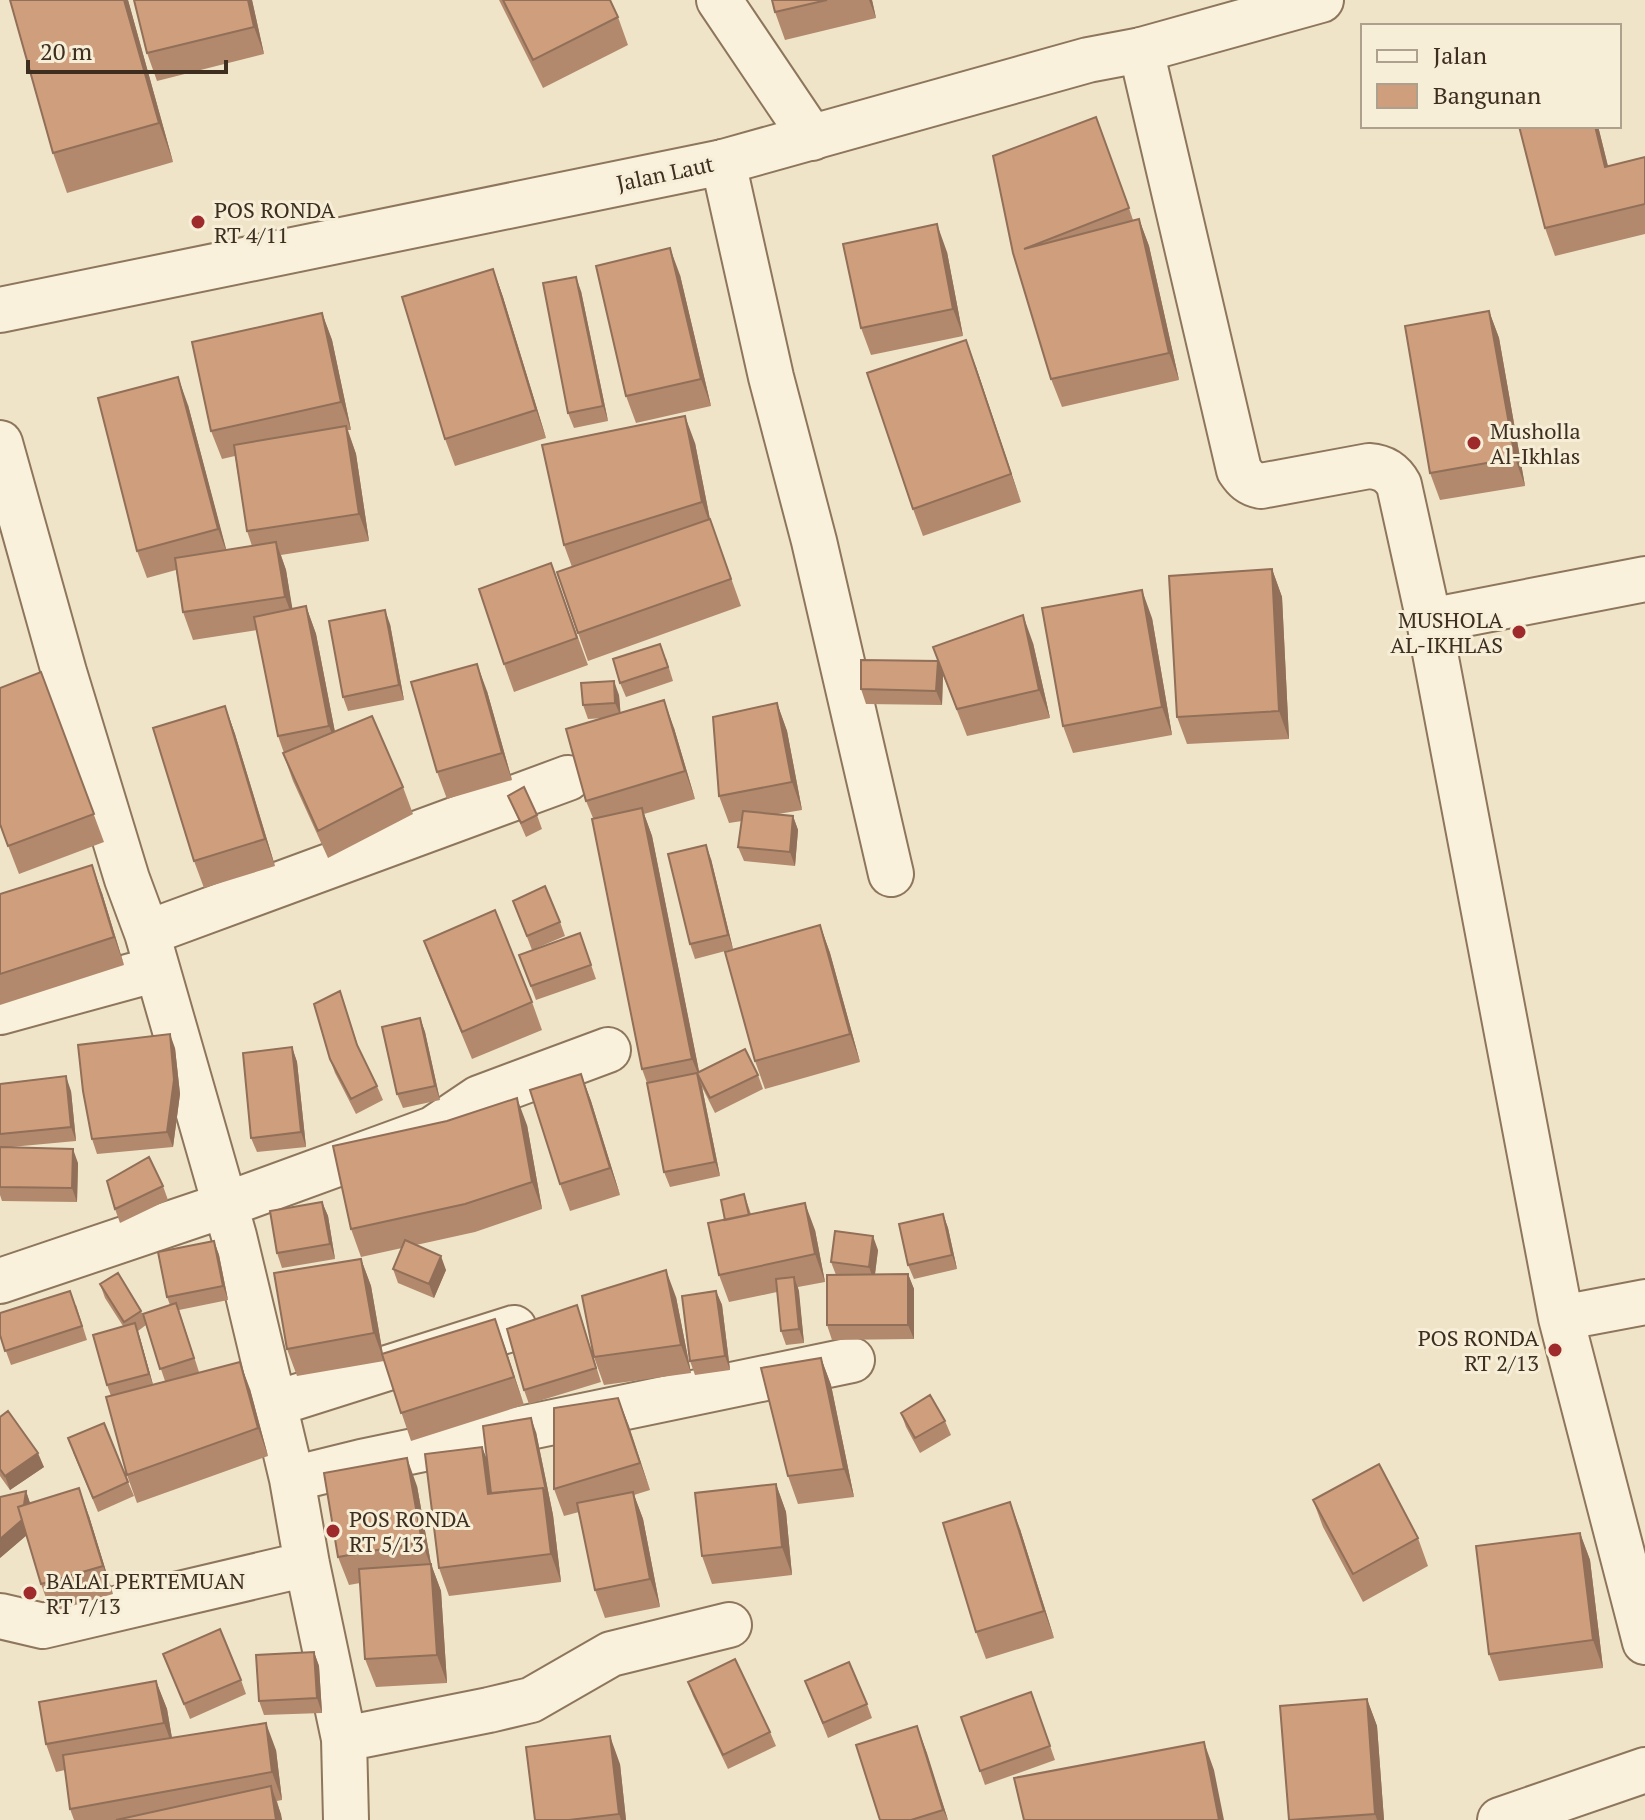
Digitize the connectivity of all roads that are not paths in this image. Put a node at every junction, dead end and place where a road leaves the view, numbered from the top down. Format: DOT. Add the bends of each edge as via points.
graph roads {
  1 [pos="719,0"];
  2 [pos="1321,0"];
  3 [pos="1141,50"];
  4 [pos="812,138"];
  5 [pos="723,162"];
  6 [pos="0,310"];
  7 [pos="0,443"];
  8 [pos="1645,579"];
  9 [pos="1429,621"];
  10 [pos="568,778"];
  11 [pos="891,874"];
  12 [pos="127,879"];
  13 [pos="84,890"];
  14 [pos="152,951"];
  15 [pos="0,1012"];
  16 [pos="608,1050"];
  17 [pos="225,1205"];
  18 [pos="0,1281"];
  19 [pos="1645,1302"];
  20 [pos="1561,1318"];
  21 [pos="514,1328"];
  22 [pos="852,1360"];
  23 [pos="274,1404"];
  24 [pos="292,1479"];
  25 [pos="307,1564"];
  26 [pos="0,1616"];
  27 [pos="729,1625"];
  28 [pos="1645,1642"];
  29 [pos="344,1739"];
  30 [pos="1645,1770"];
  31 [pos="346,1820"];
  32 [pos="1500,1820"];
  1 -- 4 [label="street"];
  2 -- 3 [label="street, Jalan Laut"];
  3 -- 4 [label="street, Jalan Laut" via="1088,60"];
  3 -- 9 [label="street" via="1239,470 1261,486 1369,466 1394,476"];
  4 -- 5 [label="street, Jalan Laut"];
  5 -- 6 [label="street, Jalan Laut"];
  5 -- 11 [label="street"];
  7 -- 12 [label="street"];
  8 -- 9 [label="street"];
  9 -- 20 [label="street"];
  10 -- 14 [label="street"];
  12 -- 13 [label="street"];
  12 -- 14 [label="street"];
  14 -- 15 [label="street"];
  14 -- 17 [label="street"];
  16 -- 17 [label="street" via="479,1098 433,1129"];
  17 -- 18 [label="street"];
  17 -- 23 [label="street"];
  19 -- 20 [label="street"];
  20 -- 28 [label="street"];
  21 -- 23 [label="street"];
  22 -- 24 [label="street"];
  23 -- 24 [label="street"];
  24 -- 25 [label="street"];
  25 -- 26 [label="street" via="43,1626"];
  25 -- 29 [label="street"];
  27 -- 29 [label="street" via="611,1654 531,1700"];
  29 -- 31 [label="street"];
  30 -- 32 [label="street"];
}
